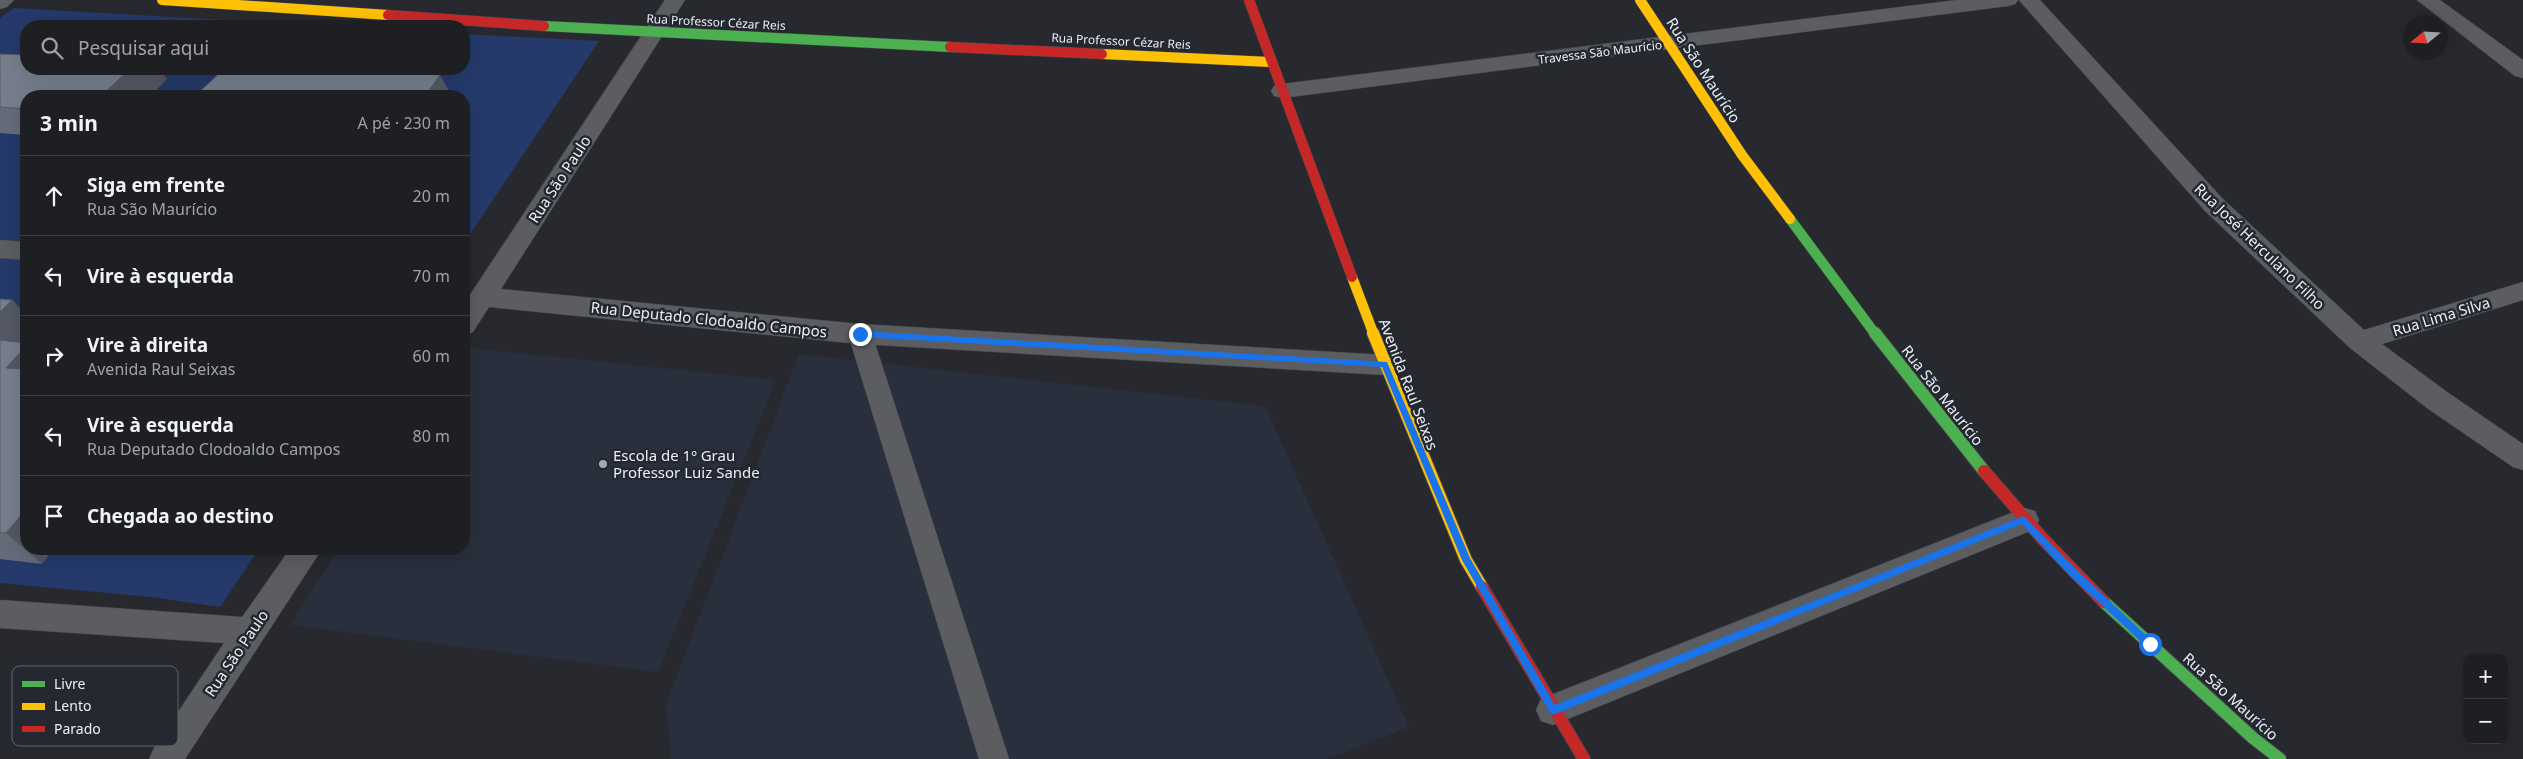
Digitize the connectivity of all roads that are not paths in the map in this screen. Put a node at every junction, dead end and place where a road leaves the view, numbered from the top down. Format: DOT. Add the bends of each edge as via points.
graph roads {
  1 [pos="4,0"];
  2 [pos="162,0"];
  3 [pos="675,0"];
  4 [pos="1249,0"];
  5 [pos="1640,0"];
  6 [pos="2008,0"];
  7 [pos="2029,0"];
  8 [pos="2427,0"];
  9 [pos="0,3"];
  10 [pos="460,20"];
  11 [pos="470,21"];
  12 [pos="653,33"];
  13 [pos="1669,44"];
  14 [pos="1270,62"];
  15 [pos="2523,71"];
  16 [pos="1282,91"];
  17 [pos="0,249"];
  18 [pos="20,251"];
  19 [pos="2523,291"];
  20 [pos="483,297"];
  21 [pos="470,315"];
  22 [pos="860,334"];
  23 [pos="2359,341"];
  24 [pos="1385,365"];
  25 [pos="2523,459"];
  26 [pos="2024,520"];
  27 [pos="303,555"];
  28 [pos="0,614"];
  29 [pos="250,631"];
  30 [pos="1553,710"];
  31 [pos="178,741"];
  32 [pos="175,746"];
  33 [pos="166,759"];
  34 [pos="994,759"];
  35 [pos="1584,759"];
  36 [pos="2280,759"];
  1 -- 9 [label="street"];
  2 -- 10 [label="street, Rua Professor Cézar Reis"];
  3 -- 12 [label="street, Rua São Paulo"];
  4 -- 14 [label="street, Avenida Raul Seixas"];
  5 -- 13 [label="street, Rua São Maurício"];
  6 -- 13 [label="street, Travessa São Maurício"];
  7 -- 23 [label="street, Rua José Herculano Filho" via="2214,205"];
  8 -- 15 [label="street"];
  11 -- 12 [label="street, Rua Professor Cézar Reis"];
  12 -- 14 [label="street, Rua Professor Cézar Reis"];
  12 -- 20 [label="street, Rua São Paulo"];
  13 -- 16 [label="street, Travessa São Maurício"];
  13 -- 26 [label="street, Rua São Maurício" via="1748,163 1905,372"];
  14 -- 16 [label="street, Avenida Raul Seixas"];
  16 -- 24 [label="street, Avenida Raul Seixas"];
  17 -- 18 [label="street"];
  19 -- 23 [label="street, Rua Lima Silva"];
  20 -- 21 [label="street, Rua São Paulo"];
  20 -- 22 [label="street, Rua Deputado Clodoaldo Campos"];
  22 -- 24 [label="street, Rua Deputado Clodoaldo Campos"];
  22 -- 34 [label="lane"];
  23 -- 25 [label="street, Rua José Herculano Filho"];
  24 -- 30 [label="street, Avenida Raul Seixas" via="1466,560"];
  26 -- 30 [label="street"];
  26 -- 36 [label="street, Rua São Maurício" via="2074,573 2253,738"];
  27 -- 29 [label="street, Rua São Paulo"];
  28 -- 29 [label="street"];
  29 -- 31 [label="street, Rua São Paulo"];
  30 -- 35 [label="street, Avenida Raul Seixas"];
  32 -- 33 [label="street, Rua São Paulo"];
}
